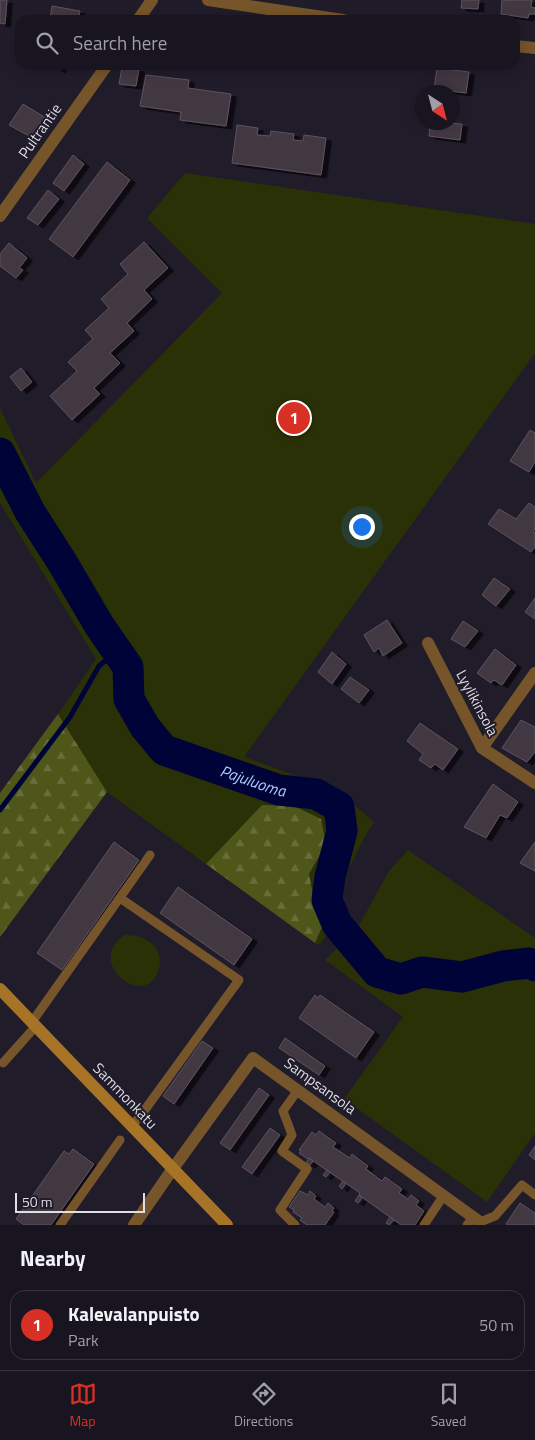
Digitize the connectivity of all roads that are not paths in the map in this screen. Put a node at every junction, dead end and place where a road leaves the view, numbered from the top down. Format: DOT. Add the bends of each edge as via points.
graph roads {
  1 [pos="152,0"];
  2 [pos="208,0"];
  3 [pos="142,15"];
  4 [pos="309,15"];
  5 [pos="520,46"];
  6 [pos="535,48"];
  7 [pos="103,70"];
  8 [pos="0,216"];
  9 [pos="428,643"];
  10 [pos="535,672"];
  11 [pos="482,748"];
  12 [pos="535,783"];
  13 [pos="150,855"];
  14 [pos="120,898"];
  15 [pos="2,995"];
  16 [pos="34,1024"];
  17 [pos="4,1064"];
  18 [pos="298,1090"];
  19 [pos="132,1126"];
  20 [pos="120,1140"];
  21 [pos="172,1170"];
  22 [pos="444,1195"];
  23 [pos="535,1195"];
  24 [pos="476,1222"];
  25 [pos="60,1225"];
  26 [pos="134,1225"];
  27 [pos="227,1225"];
  28 [pos="295,1225"];
  29 [pos="424,1225"];
  1 -- 3 [label="street"];
  2 -- 4 [label="street"];
  5 -- 6 [label="street"];
  7 -- 8 [label="street, Pultrantie"];
  9 -- 11 [label="street, Lyylikinsola"];
  10 -- 11 [label="street"];
  11 -- 12 [label="street, Lyylikinsola"];
  13 -- 14 [label="lane"];
  14 -- 16 [label="lane"];
  14 -- 19 [label="lane" via="240,980"];
  15 -- 16 [label="main road, Sammonkatu"];
  16 -- 17 [label="lane"];
  16 -- 19 [label="main road, Sammonkatu"];
  18 -- 21 [label="street, Sampsansola" via="253,1058"];
  18 -- 22 [label="street, Sampsansola"];
  18 -- 28 [label="lane" via="283,1111 292,1135 282,1151 307,1169 280,1210"];
  19 -- 21 [label="main road, Sammonkatu"];
  20 -- 25 [label="lane"];
  21 -- 26 [label="street"];
  21 -- 27 [label="main road, Sammonkatu"];
  22 -- 24 [label="street, Sampsansola"];
  22 -- 29 [label="lane"];
  23 -- 24 [label="lane" via="522,1185 495,1216"];
}
